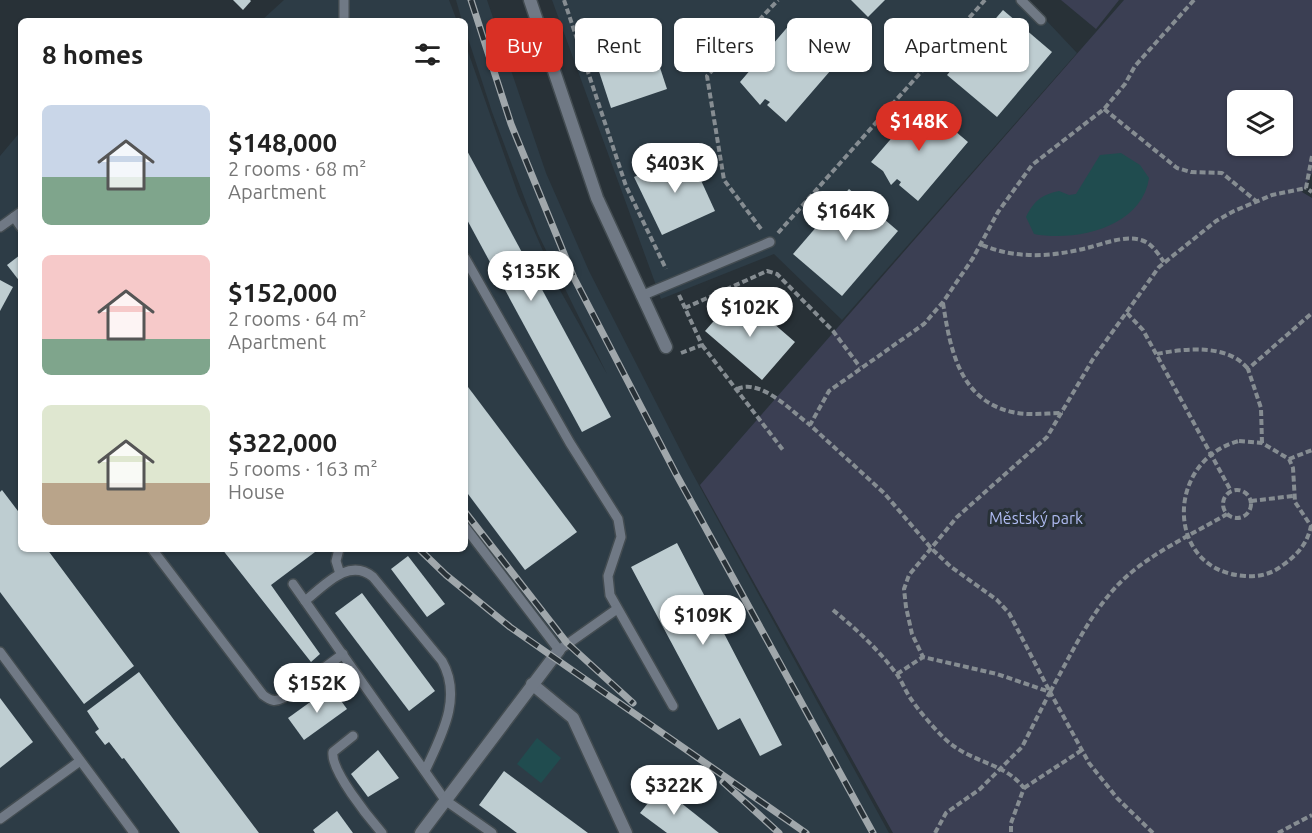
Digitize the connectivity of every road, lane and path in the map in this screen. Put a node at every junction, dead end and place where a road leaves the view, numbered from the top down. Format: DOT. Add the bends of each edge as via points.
graph roads {
  1 [pos="344,0"];
  2 [pos="530,0"];
  3 [pos="564,0"];
  4 [pos="778,0"];
  5 [pos="985,0"];
  6 [pos="1021,0"];
  7 [pos="1194,0"];
  8 [pos="344,18"];
  9 [pos="1041,20"];
  10 [pos="1104,108"];
  11 [pos="879,121"];
  12 [pos="896,134"];
  13 [pos="1312,156"];
  14 [pos="1306,188"];
  15 [pos="1312,192"];
  16 [pos="1256,201"];
  17 [pos="804,204"];
  18 [pos="17,215"];
  19 [pos="822,219"];
  20 [pos="0,227"];
  21 [pos="770,242"];
  22 [pos="982,245"];
  23 [pos="1164,262"];
  24 [pos="468,263"];
  25 [pos="672,282"];
  26 [pos="641,296"];
  27 [pos="943,302"];
  28 [pos="685,308"];
  29 [pos="1127,313"];
  30 [pos="1312,314"];
  31 [pos="702,345"];
  32 [pos="666,347"];
  33 [pos="1156,354"];
  34 [pos="860,367"];
  35 [pos="1248,369"];
  36 [pos="737,389"];
  37 [pos="1063,412"];
  38 [pos="810,425"];
  39 [pos="1262,443"];
  40 [pos="783,450"];
  41 [pos="1312,450"];
  42 [pos="1210,453"];
  43 [pos="1289,459"];
  44 [pos="1232,491"];
  45 [pos="1293,495"];
  46 [pos="1251,501"];
  47 [pos="1227,514"];
  48 [pos="1312,526"];
  49 [pos="468,531"];
  50 [pos="1187,538"];
  51 [pos="931,548"];
  52 [pos="154,552"];
  53 [pos="338,552"];
  54 [pos="340,574"];
  55 [pos="293,584"];
  56 [pos="305,600"];
  57 [pos="617,609"];
  58 [pos="833,610"];
  59 [pos="560,650"];
  60 [pos="0,652"];
  61 [pos="343,654"];
  62 [pos="923,657"];
  63 [pos="897,674"];
  64 [pos="532,684"];
  65 [pos="1050,692"];
  66 [pos="673,706"];
  67 [pos="352,736"];
  68 [pos="1082,750"];
  69 [pos="80,761"];
  70 [pos="1004,768"];
  71 [pos="425,771"];
  72 [pos="1024,788"];
  73 [pos="446,800"];
  74 [pos="1312,815"];
  75 [pos="0,819"];
  76 [pos="134,833"];
  77 [pos="382,833"];
  78 [pos="421,833"];
  79 [pos="492,833"];
  80 [pos="626,833"];
  81 [pos="935,833"];
  82 [pos="1011,833"];
  83 [pos="1153,833"];
  84 [pos="1278,833"];
  1 -- 8 [label="lane"];
  2 -- 26 [label="street" via="597,198"];
  3 -- 25 [label="path" via="626,186"];
  4 -- 21 [label="path" via="707,76 724,180"];
  5 -- 11 [label="path"];
  6 -- 9 [label="lane"];
  7 -- 10 [label="path"];
  10 -- 16 [label="path" via="1177,168 1222,173"];
  10 -- 22 [label="path" via="1032,165 998,212"];
  11 -- 12 [label="path"];
  11 -- 17 [label="path"];
  13 -- 14 [label="path"];
  14 -- 15 [label="path"];
  14 -- 16 [label="path"];
  16 -- 23 [label="path" via="1216,221"];
  17 -- 19 [label="path"];
  17 -- 21 [label="path"];
  18 -- 20 [label="lane"];
  21 -- 25 [label="lane"];
  22 -- 23 [label="path" via="1002,253 1029,256 1119,240 1143,240"];
  22 -- 27 [label="path"];
  23 -- 29 [label="path"];
  24 -- 57 [label="lane" via="618,519 621,537 608,586"];
  25 -- 26 [label="lane"];
  25 -- 28 [label="path"];
  26 -- 32 [label="street"];
  27 -- 34 [label="path" via="903,341"];
  27 -- 37 [label="path" via="953,358 973,388 1013,412"];
  28 -- 31 [label="path"];
  28 -- 34 [label="path" via="767,271 777,274 833,331"];
  29 -- 33 [label="path" via="1143,330"];
  29 -- 37 [label="path" via="1093,359"];
  30 -- 35 [label="path"];
  31 -- 32 [label="path" via="682,353"];
  31 -- 36 [label="path"];
  33 -- 35 [label="path" via="1217,351 1235,355"];
  33 -- 42 [label="path"];
  34 -- 38 [label="path" via="829,391"];
  35 -- 39 [label="path" via="1261,408"];
  36 -- 38 [label="path" via="758,388"];
  36 -- 40 [label="path"];
  37 -- 51 [label="path" via="1036,448 957,517"];
  38 -- 51 [label="path" via="884,493"];
  39 -- 42 [label="path" via="1239,441"];
  39 -- 43 [label="path"];
  41 -- 43 [label="path"];
  42 -- 44 [label="path"];
  42 -- 50 [label="path" via="1186,486 1183,512"];
  43 -- 45 [label="path"];
  44 -- 46 [label="path" via="1241,490"];
  44 -- 47 [label="path" via="1223,501"];
  45 -- 46 [label="path"];
  45 -- 48 [label="path"];
  46 -- 47 [label="path" via="1244,517"];
  47 -- 50 [label="path"];
  48 -- 50 [label="path" via="1308,541 1297,555 1278,569 1257,576 1236,575 1209,564"];
  49 -- 59 [label="lane"];
  50 -- 65 [label="path" via="1148,560 1108,596"];
  51 -- 62 [label="path" via="909,575 904,589 912,634"];
  51 -- 65 [label="path" via="1009,613"];
  52 -- 61 [label="lane" via="269,700 284,698"];
  53 -- 54 [label="lane"];
  54 -- 56 [label="lane"];
  54 -- 71 [label="lane" via="355,568 373,577 446,668 451,692 449,715"];
  55 -- 56 [label="lane"];
  56 -- 61 [label="lane"];
  57 -- 59 [label="lane"];
  57 -- 66 [label="lane"];
  58 -- 63 [label="path"];
  59 -- 64 [label="street"];
  60 -- 69 [label="lane"];
  61 -- 71 [label="lane"];
  62 -- 63 [label="path"];
  62 -- 65 [label="path" via="997,674"];
  63 -- 70 [label="path" via="910,698 944,738 964,755"];
  64 -- 73 [label="street"];
  64 -- 80 [label="street" via="573,718"];
  65 -- 68 [label="path"];
  65 -- 70 [label="path" via="1022,747"];
  67 -- 77 [label="lane" via="333,752 333,761"];
  68 -- 72 [label="path"];
  68 -- 83 [label="path" via="1118,798"];
  69 -- 75 [label="lane"];
  69 -- 76 [label="lane"];
  70 -- 72 [label="path"];
  70 -- 81 [label="path" via="946,813"];
  71 -- 73 [label="lane"];
  72 -- 82 [label="path"];
  73 -- 78 [label="street"];
  73 -- 79 [label="lane"];
  74 -- 84 [label="path"];
}
